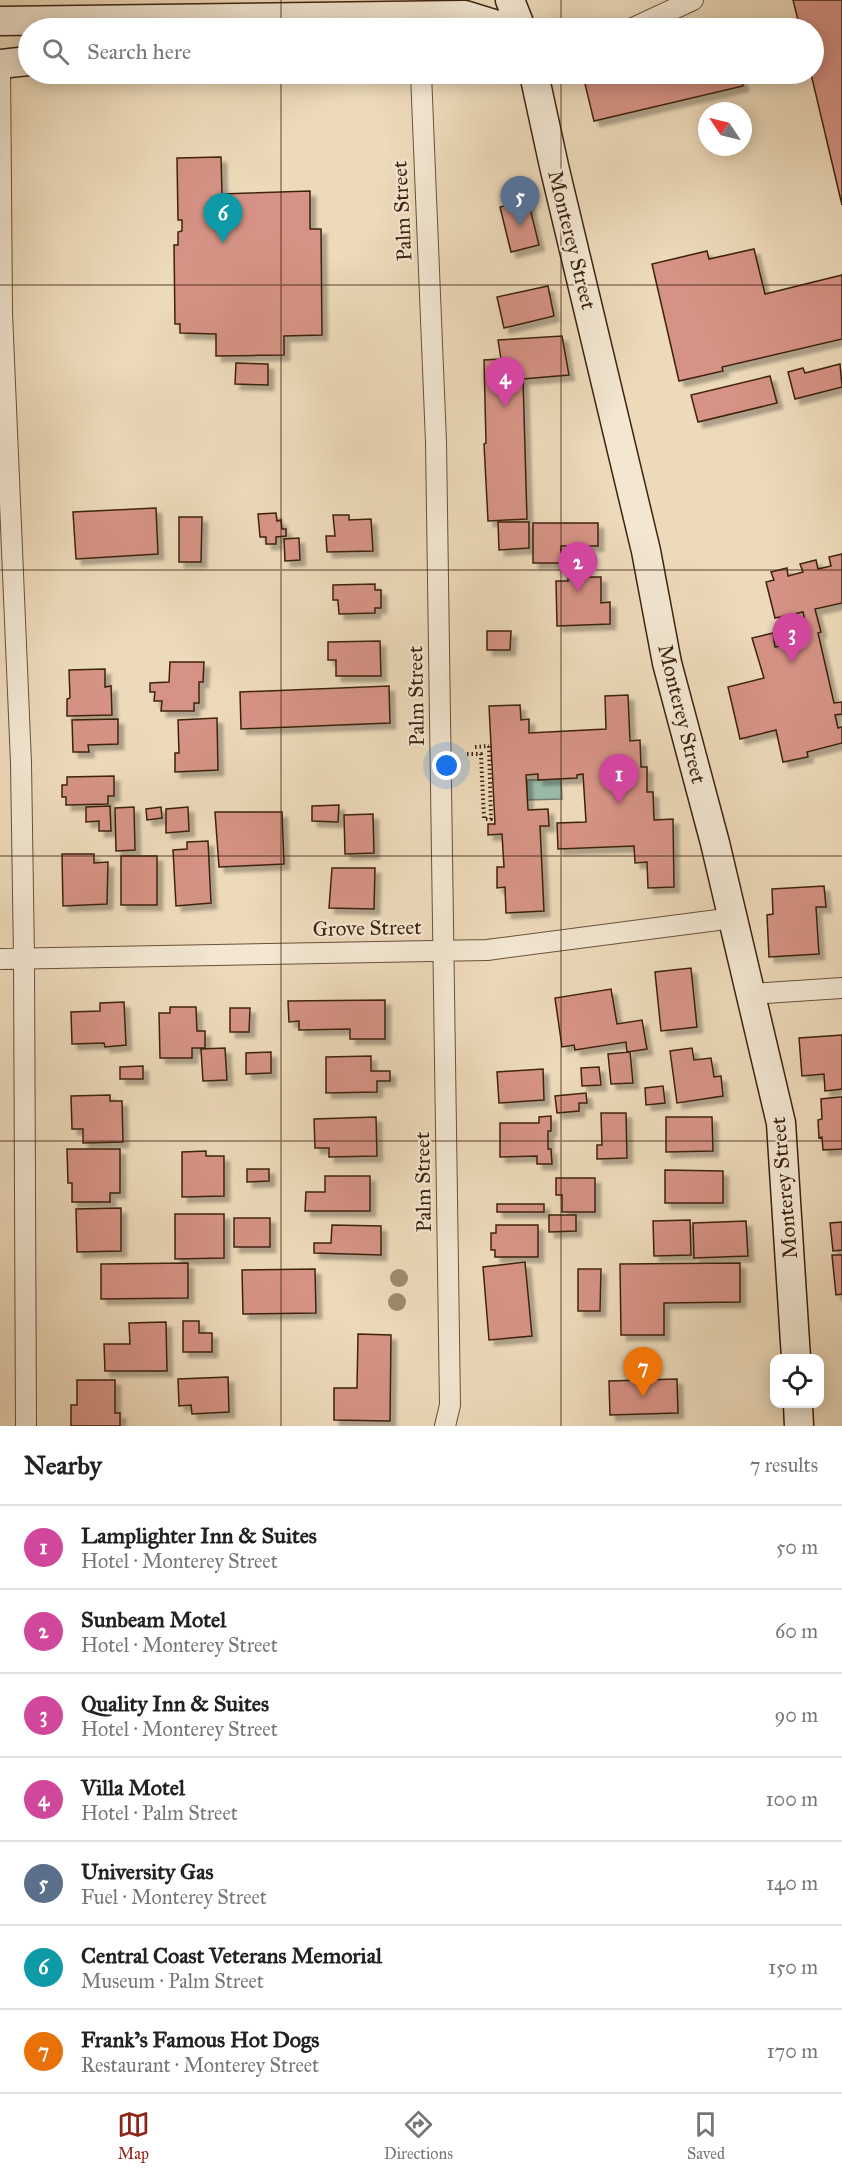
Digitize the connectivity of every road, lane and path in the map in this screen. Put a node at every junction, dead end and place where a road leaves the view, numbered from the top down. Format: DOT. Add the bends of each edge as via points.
graph roads {
  1 [pos="510,0"];
  2 [pos="693,0"];
  3 [pos="232,18"];
  4 [pos="475,18"];
  5 [pos="517,18"];
  6 [pos="654,18"];
  7 [pos="0,21"];
  8 [pos="18,21"];
  9 [pos="18,62"];
  10 [pos="0,63"];
  11 [pos="421,84"];
  12 [pos="536,84"];
  13 [pos="1,313"];
  14 [pos="475,747"];
  15 [pos="467,754"];
  16 [pos="733,918"];
  17 [pos="443,951"];
  18 [pos="0,959"];
  19 [pos="24,959"];
  20 [pos="842,988"];
  21 [pos="751,994"];
  22 [pos="796,1354"];
  23 [pos="798,1408"];
  24 [pos="26,1426"];
  25 [pos="445,1426"];
  26 [pos="800,1426"];
  1 -- 5 [label="street"];
  2 -- 6 [label="street"];
  3 -- 4 [label="street" via="465,15"];
  7 -- 8 [label="street"];
  9 -- 10 [label="street"];
  10 -- 13 [label="street"];
  11 -- 17 [label="street, Palm Street" via="436,442"];
  12 -- 16 [label="street, Monterey Street" via="646,551 667,663"];
  13 -- 19 [label="street" via="21,763"];
  14 -- 15 [label="path" via="491,746 491,819 484,819 480,754"];
  16 -- 17 [label="street, Grove Street" via="487,950"];
  16 -- 21 [label="street, Monterey Street"];
  17 -- 19 [label="street, Grove Street"];
  17 -- 25 [label="street, Palm Street" via="450,1405"];
  18 -- 19 [label="street, Grove Street"];
  19 -- 24 [label="street"];
  20 -- 21 [label="street"];
  21 -- 22 [label="street, Monterey Street" via="781,1123"];
  23 -- 26 [label="street"];
}
